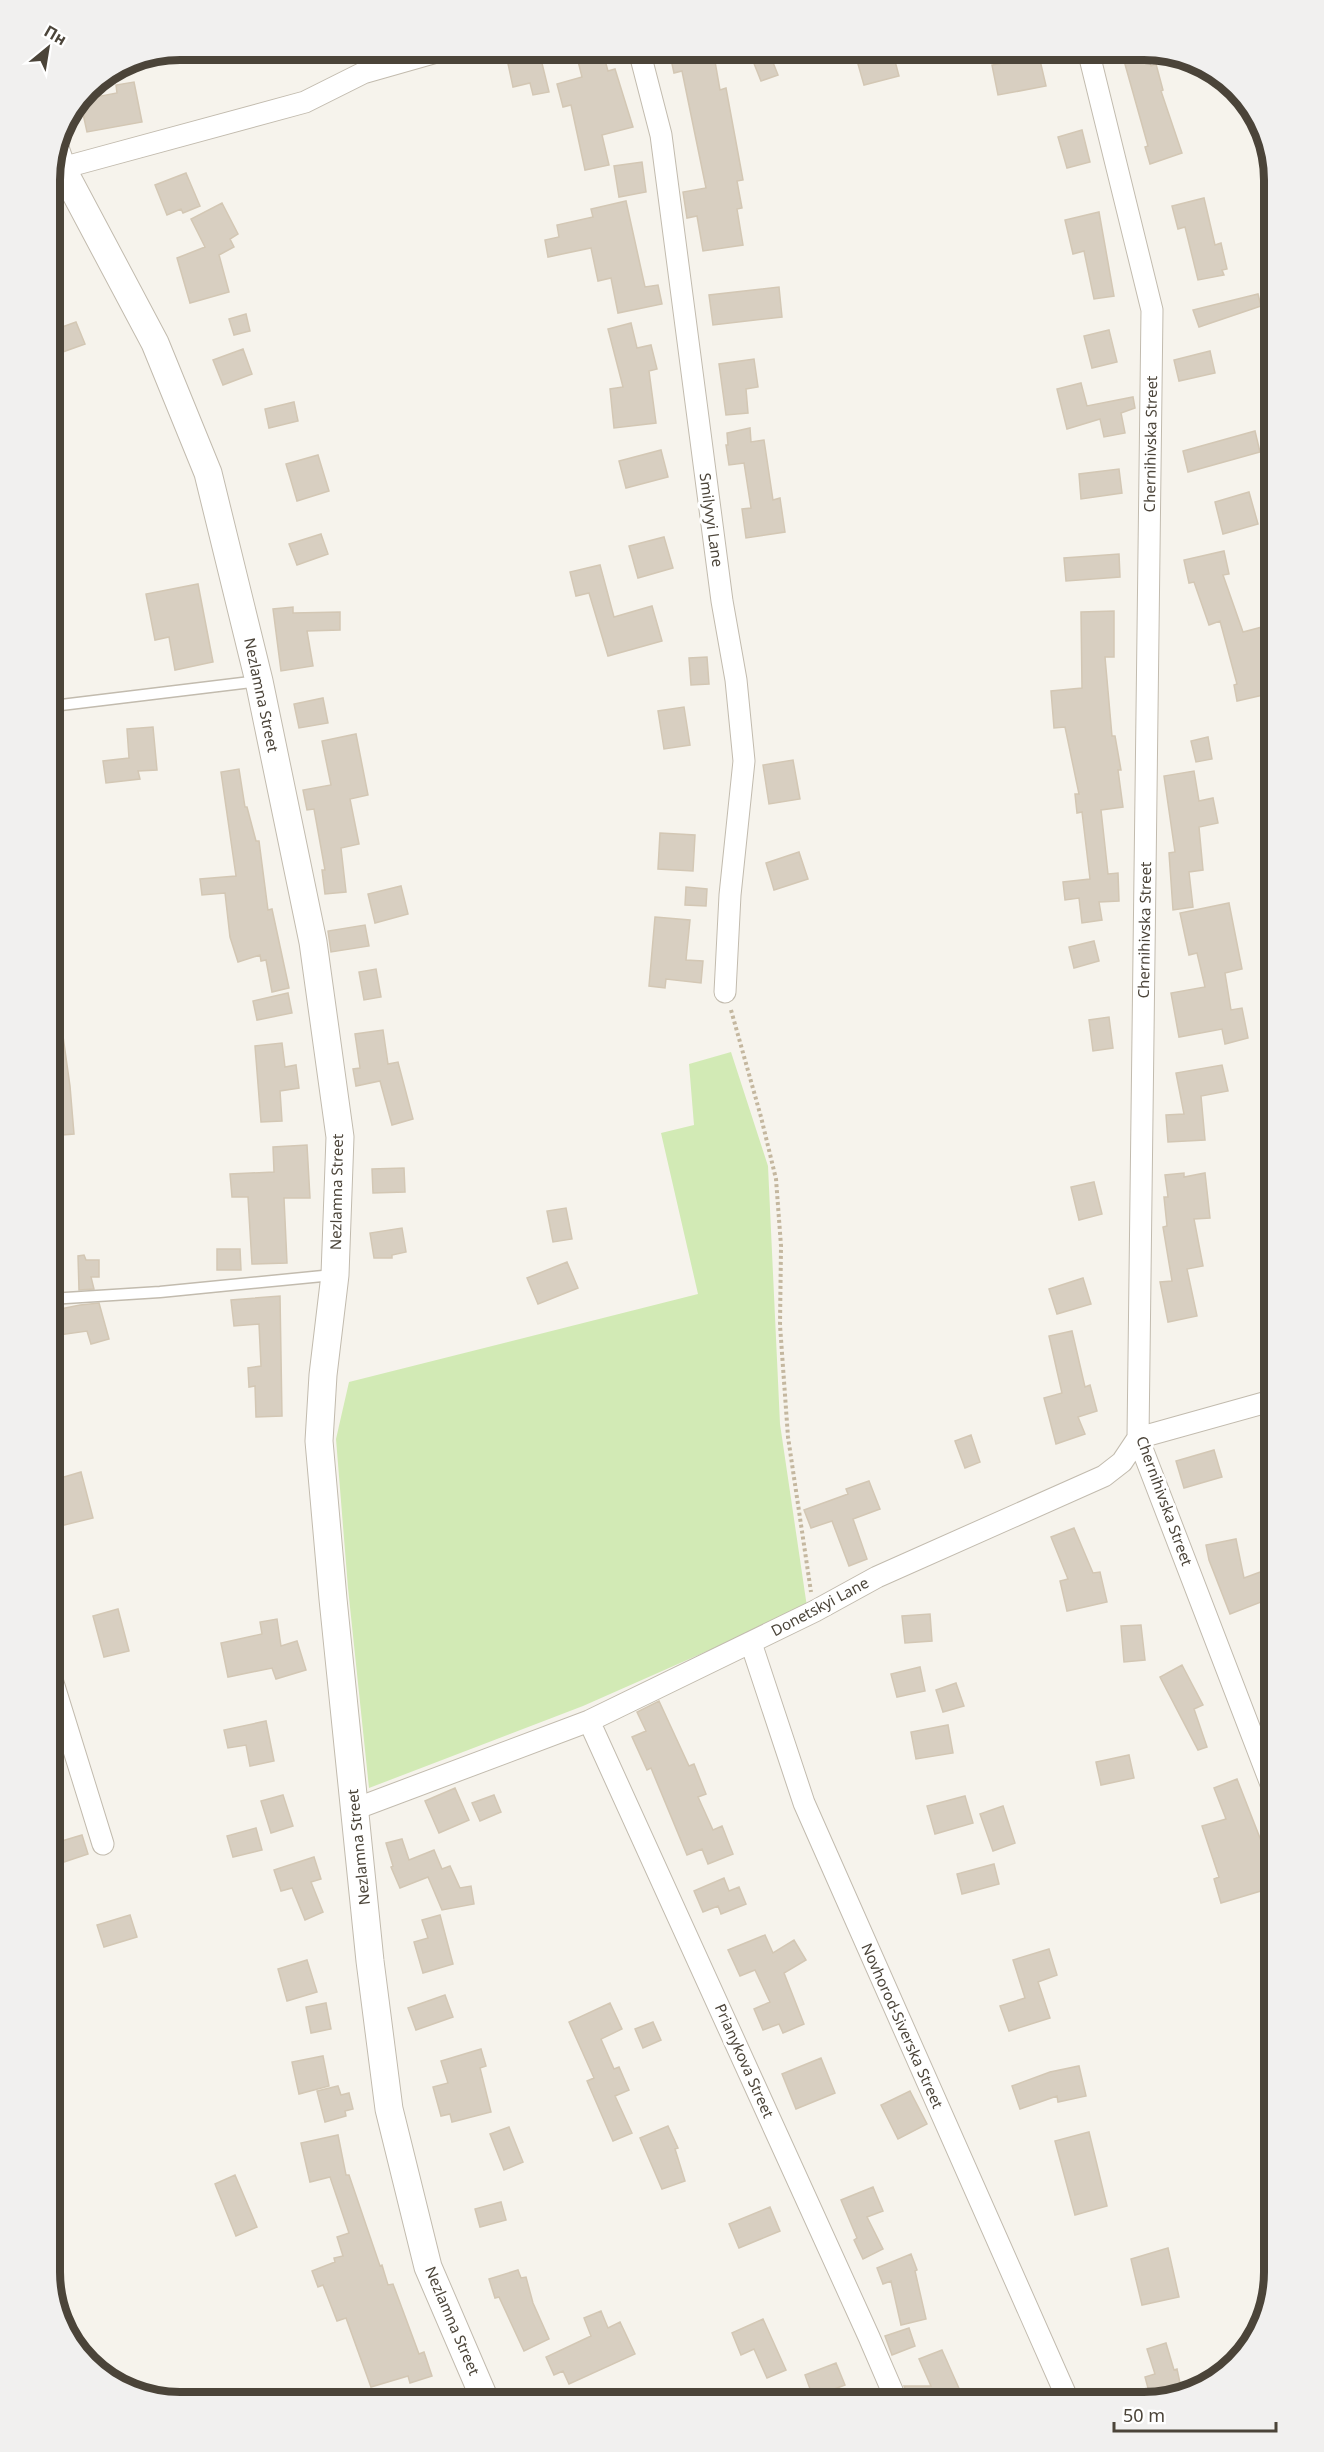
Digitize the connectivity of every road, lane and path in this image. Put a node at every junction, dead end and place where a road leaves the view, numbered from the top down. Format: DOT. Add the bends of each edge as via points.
graph roads {
  1 [pos="409,60"];
  2 [pos="642,60"];
  3 [pos="1090,60"];
  4 [pos="63,157"];
  5 [pos="61,164"];
  6 [pos="259,681"];
  7 [pos="61,705"];
  8 [pos="725,992"];
  9 [pos="335,1275"];
  10 [pos="60,1298"];
  11 [pos="1264,1403"];
  12 [pos="1138,1438"];
  13 [pos="815,1611"];
  14 [pos="751,1643"];
  15 [pos="60,1705"];
  16 [pos="589,1721"];
  17 [pos="1264,1764"];
  18 [pos="356,1809"];
  19 [pos="103,1844"];
  20 [pos="482,2392"];
  21 [pos="893,2392"];
  22 [pos="1064,2392"];
  1 -- 4 [label="street" via="363,73 305,102"];
  2 -- 8 [label="street, Smilyvyi Lane" via="661,135 744,761"];
  3 -- 12 [label="street, Chernihivska Street" via="1152,310"];
  5 -- 6 [label="street, Nezlamna Street" via="154,343 208,473"];
  6 -- 7 [label="lane"];
  6 -- 9 [label="street, Nezlamna Street" via="314,942 340,1137"];
  8 -- 13 [label="path" via="776,1179 788,1437"];
  9 -- 10 [label="lane"];
  9 -- 18 [label="street, Nezlamna Street" via="323,1375 320,1442"];
  11 -- 12 [label="street"];
  12 -- 13 [label="street, Donetskyi Lane" via="1122,1462 1104,1476 877,1577"];
  12 -- 17 [label="street, Chernihivska Street"];
  13 -- 14 [label="street, Donetskyi Lane"];
  14 -- 16 [label="street, Donetskyi Lane"];
  14 -- 22 [label="street, Novhorod-Siverska Street" via="804,1803"];
  15 -- 19 [label="street"];
  16 -- 18 [label="street, Donetskyi Lane"];
  16 -- 21 [label="street, Prianykova Street"];
  18 -- 20 [label="street, Nezlamna Street" via="389,2109 428,2267"];
}
